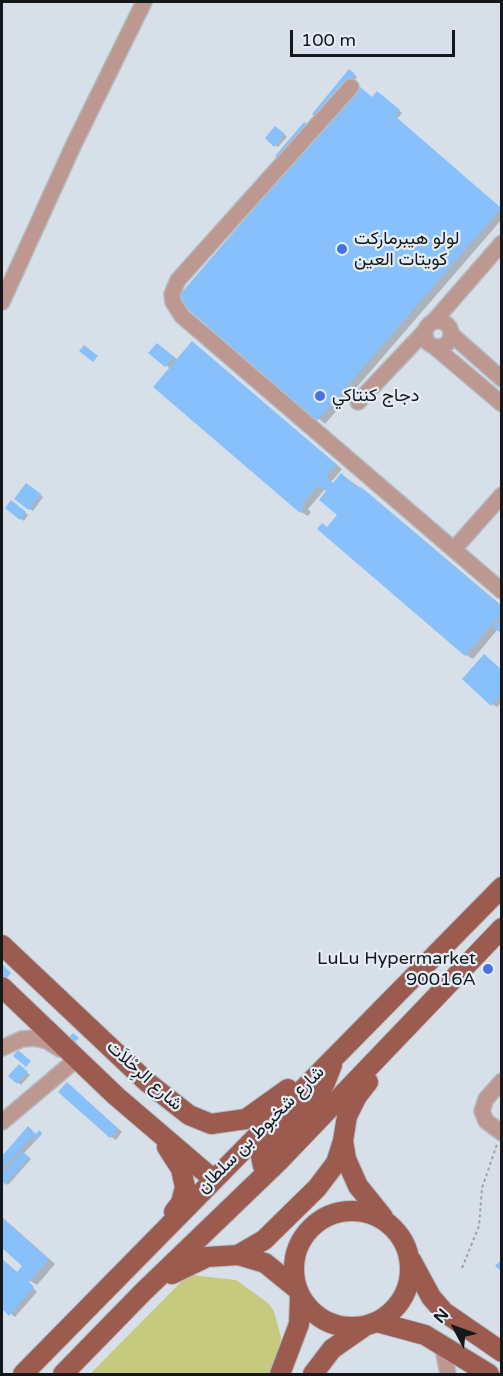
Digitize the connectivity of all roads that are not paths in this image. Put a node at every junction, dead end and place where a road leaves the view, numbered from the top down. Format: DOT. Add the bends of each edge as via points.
graph roads {
  1 [pos="144,2"];
  2 [pos="351,87"];
  3 [pos="501,243"];
  4 [pos="2,302"];
  5 [pos="429,326"];
  6 [pos="451,334"];
  7 [pos="436,348"];
  8 [pos="501,379"];
  9 [pos="358,402"];
  10 [pos="501,404"];
  11 [pos="501,495"];
  12 [pos="454,549"];
  13 [pos="501,591"];
  14 [pos="501,887"];
  15 [pos="501,928"];
  16 [pos="2,945"];
  17 [pos="485,945"];
  18 [pos="2,987"];
  19 [pos="109,1043"];
  20 [pos="2,1047"];
  21 [pos="336,1054"];
  22 [pos="80,1062"];
  23 [pos="501,1080"];
  24 [pos="2,1122"];
  25 [pos="154,1128"];
  26 [pos="501,1133"];
  27 [pos="343,1141"];
  28 [pos="272,1168"];
  29 [pos="213,1179"];
  30 [pos="386,1221"];
  31 [pos="238,1255"];
  32 [pos="409,1256"];
  33 [pos="136,1258"];
  34 [pos="144,1291"];
  35 [pos="298,1293"];
  36 [pos="372,1323"];
  37 [pos="442,1344"];
  38 [pos="501,1352"];
  39 [pos="23,1374"];
  40 [pos="63,1374"];
  41 [pos="280,1374"];
  42 [pos="313,1374"];
  43 [pos="448,1374"];
  44 [pos="489,1374"];
  1 -- 4 [label="street"];
  2 -- 12 [label="street" via="178,280 173,302 182,315"];
  3 -- 5 [label="street"];
  5 -- 6 [label="street" via="444,322"];
  5 -- 7 [label="street" via="425,340"];
  5 -- 9 [label="street"];
  6 -- 7 [label="street" via="448,342"];
  6 -- 8 [label="street"];
  7 -- 10 [label="street"];
  11 -- 12 [label="street"];
  12 -- 13 [label="street"];
  14 -- 21 [label="main road, شارع شخبوط بن سلطان"];
  15 -- 17 [label="main road, شارع شخبوط بن سلطان"];
  16 -- 19 [label="main road, شارع الرِحْلاَت"];
  17 -- 27 [label="main road" via="472,974 357,1096 347,1116"];
  17 -- 28 [label="main road, شارع شخبوط بن سلطان"];
  18 -- 22 [label="main road, شارع الرِحْلاَت"];
  19 -- 21 [label="main road, شارع الرِحْلاَت" via="174,1105 211,1124 246,1119"];
  19 -- 22 [label="main road"];
  20 -- 22 [label="street" via="22,1039 41,1039"];
  21 -- 28 [label="main road" via="317,1097 261,1156 263,1166"];
  21 -- 29 [label="main road, شارع شخبوط بن سلطان"];
  22 -- 24 [label="street"];
  22 -- 25 [label="main road, شارع الرِحْلاَت"];
  23 -- 26 [label="street" via="482,1111 486,1121"];
  25 -- 29 [label="main road, شارع الرِحْلاَت"];
  25 -- 33 [label="main road" via="181,1169 185,1194"];
  27 -- 30 [label="main road" via="345,1159 358,1186"];
  27 -- 31 [label="main road" via="336,1162 317,1188 264,1240"];
  28 -- 34 [label="main road, شارع شخبوط بن سلطان"];
  29 -- 33 [label="main road, شارع شخبوط بن سلطان"];
  30 -- 32 [label="main road" via="401,1236"];
  30 -- 35 [label="main road" via="354,1210 321,1219 299,1244 293,1267"];
  31 -- 34 [label="main road" via="196,1260"];
  31 -- 35 [label="main road" via="265,1263"];
  32 -- 36 [label="main road" via="410,1278 402,1299"];
  32 -- 38 [label="main road" via="431,1297 444,1312"];
  33 -- 39 [label="main road, شارع شخبوط بن سلطان"];
  34 -- 40 [label="main road, شارع شخبوط بن سلطان"];
  35 -- 36 [label="main road" via="312,1312 328,1323 348,1327"];
  35 -- 41 [label="main road" via="299,1324"];
  36 -- 37 [label="main road" via="425,1335"];
  36 -- 42 [label="main road" via="332,1349"];
  37 -- 43 [label="street"];
  37 -- 44 [label="main road"];
}
